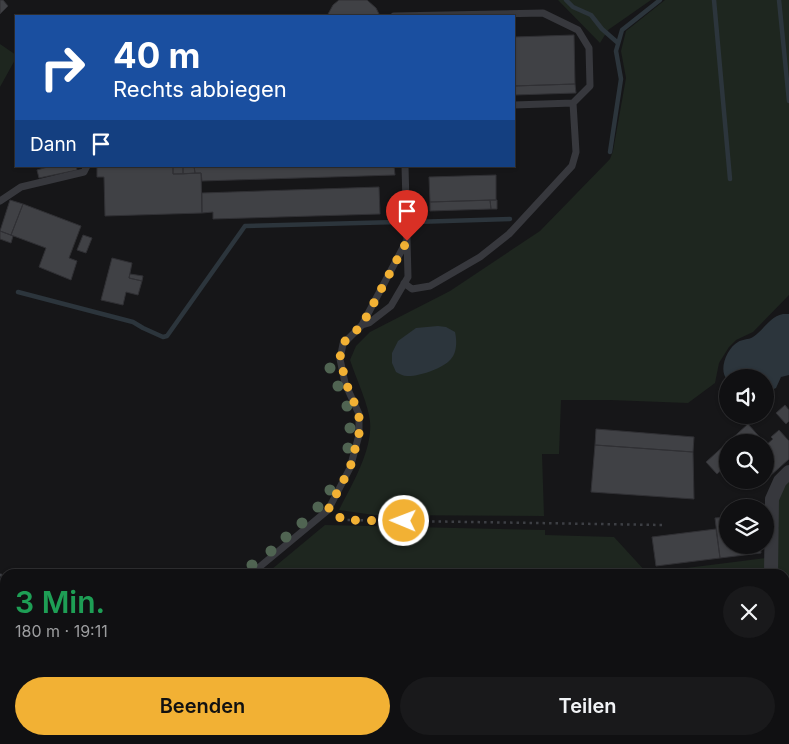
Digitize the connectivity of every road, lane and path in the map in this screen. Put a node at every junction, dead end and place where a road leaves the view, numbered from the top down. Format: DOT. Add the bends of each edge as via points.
graph roads {
  1 [pos="443,15"];
  2 [pos="573,103"];
  3 [pos="515,105"];
  4 [pos="86,167"];
  5 [pos="405,167"];
  6 [pos="0,201"];
  7 [pos="407,241"];
  8 [pos="404,283"];
  9 [pos="362,325"];
  10 [pos="789,472"];
  11 [pos="328,510"];
  12 [pos="662,525"];
  13 [pos="257,569"];
  14 [pos="772,569"];
  1 -- 2 [label="lane" via="542,13 578,30 589,48 590,86"];
  2 -- 3 [label="lane"];
  2 -- 8 [label="lane" via="576,152 572,166 509,234 480,257 430,286 412,289"];
  4 -- 6 [label="lane" via="84,172 20,187"];
  5 -- 7 [label="lane"];
  7 -- 8 [label="lane" via="408,277"];
  7 -- 9 [label="lane"];
  8 -- 9 [label="lane" via="391,306"];
  9 -- 11 [label="lane" via="342,344 340,358 359,414 359,434 350,468"];
  10 -- 14 [label="street" via="780,481 772,499"];
  11 -- 12 [label="path" via="344,520"];
  11 -- 13 [label="lane"];
}
